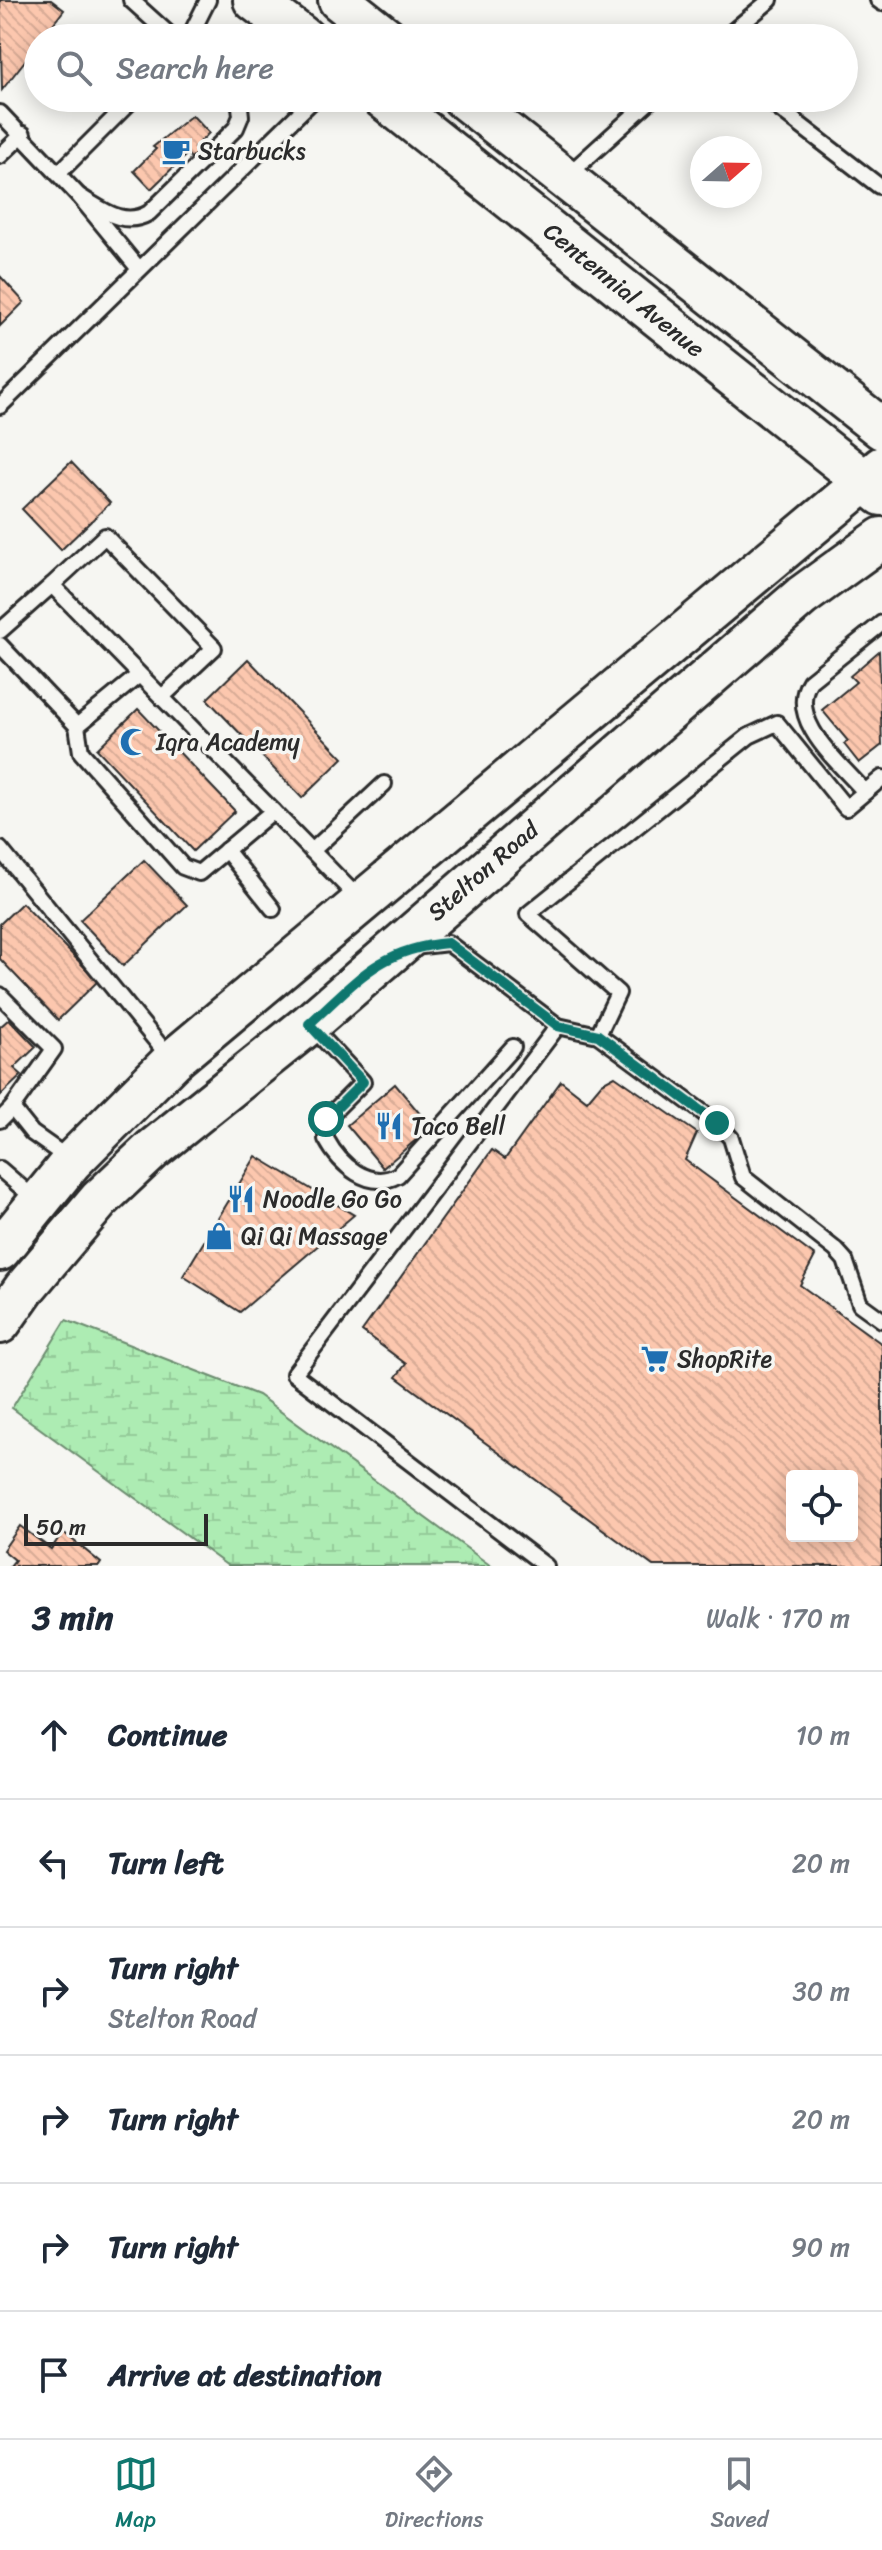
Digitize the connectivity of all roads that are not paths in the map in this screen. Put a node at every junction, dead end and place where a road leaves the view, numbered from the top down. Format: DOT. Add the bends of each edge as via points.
graph roads {
  1 [pos="131,0"];
  2 [pos="208,0"];
  3 [pos="254,0"];
  4 [pos="339,0"];
  5 [pos="770,0"];
  6 [pos="158,24"];
  7 [pos="196,24"];
  8 [pos="286,24"];
  9 [pos="369,24"];
  10 [pos="742,24"];
  11 [pos="120,112"];
  12 [pos="241,112"];
  13 [pos="301,112"];
  14 [pos="401,112"];
  15 [pos="481,112"];
  16 [pos="637,112"];
  17 [pos="783,112"];
  18 [pos="0,113"];
  19 [pos="23,134"];
  20 [pos="0,156"];
  21 [pos="58,174"];
  22 [pos="564,178"];
  23 [pos="879,186"];
  24 [pos="79,196"];
  25 [pos="139,269"];
  26 [pos="0,406"];
  27 [pos="882,429"];
  28 [pos="876,481"];
  29 [pos="882,538"];
  30 [pos="52,585"];
  31 [pos="882,623"];
  32 [pos="0,631"];
  33 [pos="0,645"];
  34 [pos="139,675"];
  35 [pos="162,697"];
  36 [pos="77,726"];
  37 [pos="882,778"];
  38 [pos="384,784"];
  39 [pos="865,792"];
  40 [pos="273,811"];
  41 [pos="0,849"];
  42 [pos="226,850"];
  43 [pos="312,851"];
  44 [pos="361,901"];
  45 [pos="273,909"];
  46 [pos="383,958"];
  47 [pos="0,995"];
  48 [pos="309,1024"];
  49 [pos="558,1026"];
  50 [pos="598,1035"];
  51 [pos="513,1047"];
  52 [pos="172,1061"];
  53 [pos="12,1108"];
  54 [pos="0,1120"];
  55 [pos="72,1161"];
  56 [pos="0,1169"];
  57 [pos="39,1203"];
  58 [pos="0,1250"];
  59 [pos="882,1320"];
  60 [pos="0,1323"];
  61 [pos="546,1566"];
  1 -- 6 [label="lane"];
  2 -- 7 [label="lane"];
  3 -- 8 [label="main road"];
  4 -- 9 [label="main road"];
  5 -- 10 [label="lane"];
  11 -- 21 [label="lane"];
  12 -- 24 [label="lane" via="236,128 138,220 122,220"];
  13 -- 25 [label="lane"];
  14 -- 28 [label="main road, Centennial Avenue"];
  15 -- 22 [label="main road, Centennial Avenue"];
  16 -- 22 [label="lane"];
  17 -- 23 [label="lane"];
  18 -- 19 [label="lane"];
  19 -- 20 [label="lane"];
  19 -- 21 [label="lane"];
  21 -- 24 [label="lane"];
  22 -- 27 [label="main road, Centennial Avenue"];
  24 -- 25 [label="lane"];
  25 -- 26 [label="lane"];
  28 -- 44 [label="main road"];
  29 -- 46 [label="main road, Stelton Road" via="802,596"];
  30 -- 32 [label="lane"];
  30 -- 34 [label="lane"];
  30 -- 35 [label="lane" via="105,536 214,648"];
  31 -- 39 [label="lane" via="803,691 811,729"];
  33 -- 36 [label="lane"];
  34 -- 35 [label="lane"];
  34 -- 36 [label="lane"];
  35 -- 40 [label="lane"];
  36 -- 42 [label="lane" via="81,752 183,867 199,873"];
  37 -- 39 [label="lane"];
  38 -- 43 [label="lane"];
  39 -- 50 [label="lane" via="846,808 777,723 749,736 528,914 618,993"];
  40 -- 42 [label="lane"];
  40 -- 43 [label="lane"];
  41 -- 52 [label="lane"];
  42 -- 45 [label="lane"];
  43 -- 44 [label="lane"];
  44 -- 52 [label="main road"];
  46 -- 48 [label="main road, Stelton Road"];
  46 -- 49 [label="lane" via="417,946 448,943"];
  47 -- 53 [label="lane" via="54,1049"];
  48 -- 51 [label="lane" via="363,1082 326,1119 326,1139 360,1176 376,1182 398,1175"];
  48 -- 60 [label="main road, Stelton Road" via="152,1150 100,1199"];
  49 -- 50 [label="lane"];
  49 -- 61 [label="lane" via="294,1374"];
  50 -- 59 [label="lane" via="717,1123 731,1138 743,1177 836,1250 845,1260 860,1304"];
  52 -- 55 [label="main road"];
  53 -- 54 [label="lane"];
  53 -- 55 [label="lane" via="32,1133"];
  55 -- 57 [label="main road"];
  56 -- 57 [label="lane"];
  57 -- 58 [label="main road"];
}
